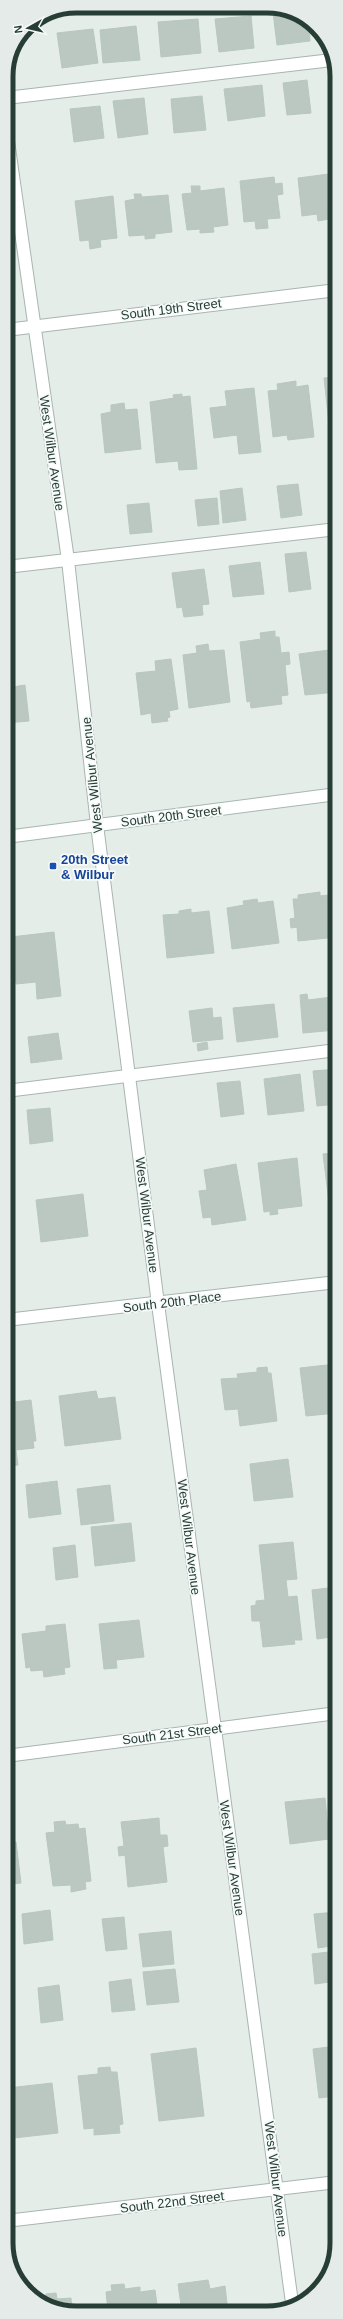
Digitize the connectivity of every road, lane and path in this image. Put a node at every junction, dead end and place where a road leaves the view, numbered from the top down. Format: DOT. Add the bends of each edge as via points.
graph roads {
  1 [pos="328,60"];
  2 [pos="13,97"];
  3 [pos="13,179"];
  4 [pos="330,291"];
  5 [pos="33,326"];
  6 [pos="13,329"];
  7 [pos="330,530"];
  8 [pos="68,560"];
  9 [pos="13,566"];
  10 [pos="330,795"];
  11 [pos="97,826"];
  12 [pos="13,835"];
  13 [pos="330,1051"];
  14 [pos="129,1075"];
  15 [pos="13,1090"];
  16 [pos="330,1283"];
  17 [pos="158,1304"];
  18 [pos="13,1319"];
  19 [pos="330,1714"];
  20 [pos="214,1728"];
  21 [pos="13,1755"];
  22 [pos="330,2183"];
  23 [pos="277,2189"];
  24 [pos="13,2220"];
  25 [pos="292,2301"];
  1 -- 2 [label="street"];
  3 -- 5 [label="street, West Wilbur Avenue"];
  4 -- 5 [label="street, South 19th Street"];
  5 -- 6 [label="street, South 19th Street"];
  5 -- 8 [label="street, West Wilbur Avenue"];
  7 -- 8 [label="street"];
  8 -- 9 [label="street"];
  8 -- 11 [label="street, West Wilbur Avenue"];
  10 -- 11 [label="street, South 20th Street"];
  11 -- 12 [label="street, South 20th Street"];
  11 -- 14 [label="street, West Wilbur Avenue"];
  13 -- 14 [label="street"];
  14 -- 15 [label="street"];
  14 -- 17 [label="street, West Wilbur Avenue"];
  16 -- 17 [label="street, South 20th Place"];
  17 -- 18 [label="street, South 20th Place"];
  17 -- 20 [label="street, West Wilbur Avenue"];
  19 -- 20 [label="street, South 21st Street"];
  20 -- 21 [label="street, South 21st Street"];
  20 -- 23 [label="street, West Wilbur Avenue"];
  22 -- 23 [label="street, South 22nd Street"];
  23 -- 24 [label="street, South 22nd Street"];
  23 -- 25 [label="street, West Wilbur Avenue"];
}
